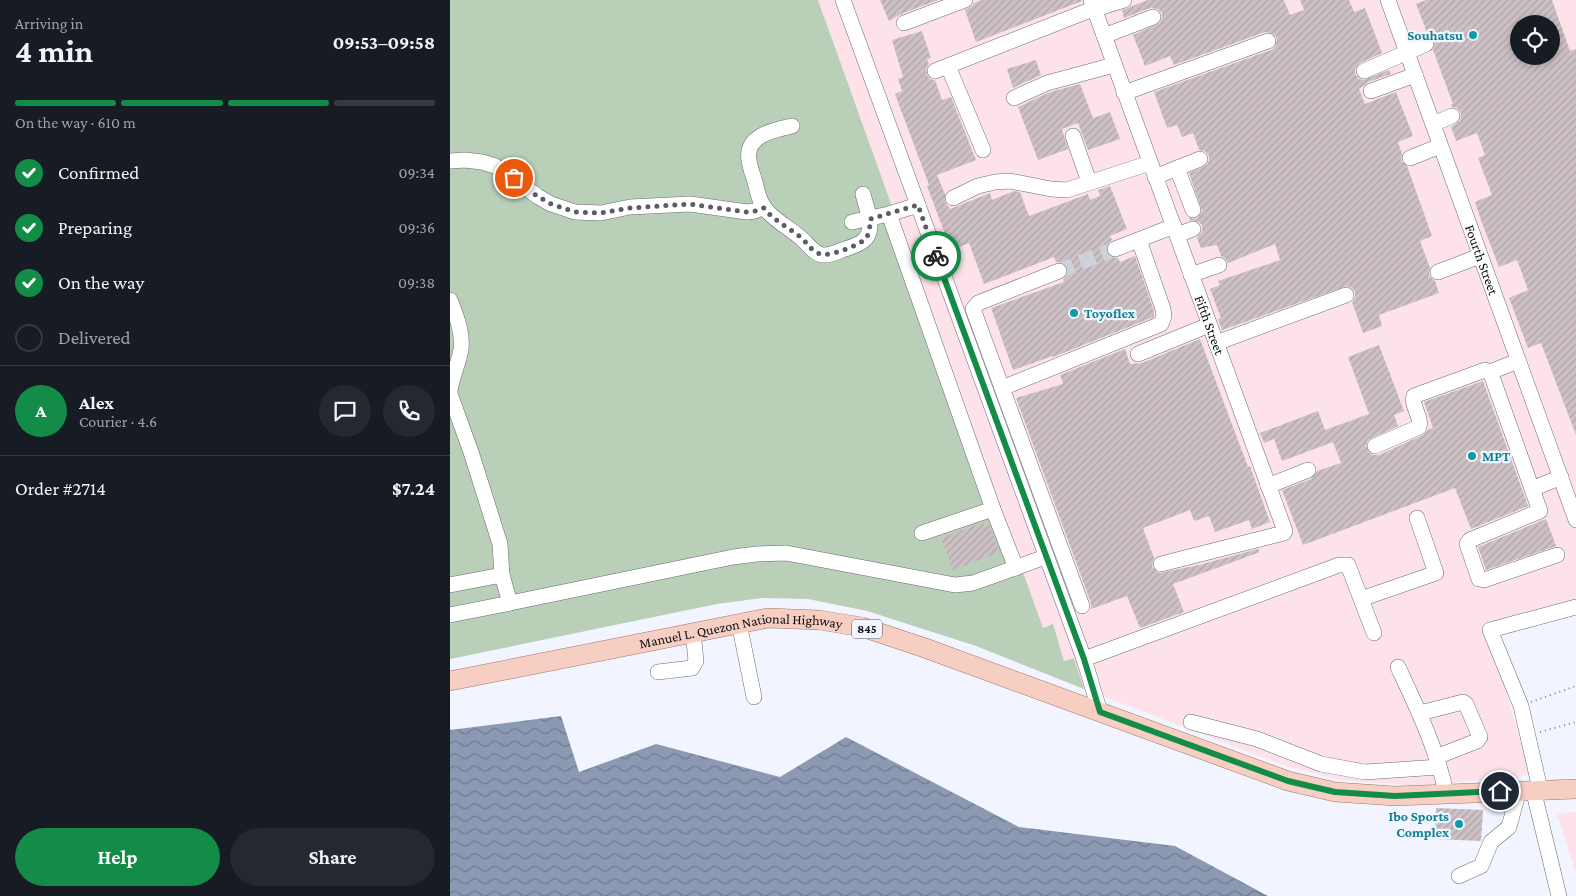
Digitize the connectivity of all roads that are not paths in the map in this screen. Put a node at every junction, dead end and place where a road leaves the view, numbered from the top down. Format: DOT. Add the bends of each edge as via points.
graph roads {
  1 [pos="843,0"];
  2 [pos="965,0"];
  3 [pos="1124,0"];
  4 [pos="1388,0"];
  5 [pos="1092,5"];
  6 [pos="1153,18"];
  7 [pos="904,24"];
  8 [pos="1104,36"];
  9 [pos="1268,41"];
  10 [pos="1426,44"];
  11 [pos="1407,52"];
  12 [pos="1114,65"];
  13 [pos="1364,71"];
  14 [pos="1415,75"];
  15 [pos="1371,91"];
  16 [pos="1124,93"];
  17 [pos="1014,98"];
  18 [pos="1452,116"];
  19 [pos="1433,124"];
  20 [pos="792,126"];
  21 [pos="1073,136"];
  22 [pos="1440,146"];
  23 [pos="983,150"];
  24 [pos="1410,158"];
  25 [pos="1200,159"];
  26 [pos="450,161"];
  27 [pos="1177,168"];
  28 [pos="1153,170"];
  29 [pos="1089,182"];
  30 [pos="863,194"];
  31 [pos="953,198"];
  32 [pos="918,205"];
  33 [pos="764,208"];
  34 [pos="1193,210"];
  35 [pos="889,214"];
  36 [pos="870,219"];
  37 [pos="852,222"];
  38 [pos="1193,229"];
  39 [pos="1175,231"];
  40 [pos="1139,240"];
  41 [pos="1115,249"];
  42 [pos="1480,256"];
  43 [pos="1219,265"];
  44 [pos="1059,271"];
  45 [pos="1438,272"];
  46 [pos="1191,275"];
  47 [pos="1346,295"];
  48 [pos="450,300"];
  49 [pos="1209,325"];
  50 [pos="1216,343"];
  51 [pos="1138,354"];
  52 [pos="1518,361"];
  53 [pos="1490,372"];
  54 [pos="1002,388"];
  55 [pos="450,392"];
  56 [pos="1375,446"];
  57 [pos="1308,470"];
  58 [pos="1561,478"];
  59 [pos="1268,486"];
  60 [pos="1532,489"];
  61 [pos="992,509"];
  62 [pos="1417,518"];
  63 [pos="1576,520"];
  64 [pos="922,533"];
  65 [pos="1557,555"];
  66 [pos="1045,557"];
  67 [pos="1162,564"];
  68 [pos="1016,568"];
  69 [pos="502,575"];
  70 [pos="450,585"];
  71 [pos="1361,599"];
  72 [pos="510,603"];
  73 [pos="1082,606"];
  74 [pos="1576,606"];
  75 [pos="450,615"];
  76 [pos="739,623"];
  77 [pos="693,632"];
  78 [pos="1374,633"];
  79 [pos="1084,659"];
  80 [pos="1398,667"];
  81 [pos="658,672"];
  82 [pos="450,681"];
  83 [pos="754,697"];
  84 [pos="1100,712"];
  85 [pos="1420,713"];
  86 [pos="1191,722"];
  87 [pos="1437,762"];
  88 [pos="1531,789"];
  89 [pos="1576,789"];
  90 [pos="1446,793"];
  91 [pos="1459,876"];
  92 [pos="1559,896"];
  1 -- 32 [label="street"];
  2 -- 7 [label="street"];
  3 -- 5 [label="street"];
  4 -- 11 [label="street, Fourth Street"];
  5 -- 8 [label="street, Fifth Street"];
  5 -- 23 [label="street" via="941,69"];
  6 -- 8 [label="street"];
  8 -- 12 [label="street, Fifth Street"];
  9 -- 16 [label="street"];
  10 -- 11 [label="street"];
  11 -- 13 [label="street"];
  11 -- 14 [label="street, Fourth Street"];
  12 -- 16 [label="street, Fifth Street"];
  12 -- 17 [label="street" via="1047,84"];
  14 -- 15 [label="street"];
  14 -- 19 [label="street, Fourth Street"];
  16 -- 28 [label="street, Fifth Street"];
  18 -- 19 [label="street"];
  19 -- 22 [label="street, Fourth Street"];
  20 -- 33 [label="street" via="768,131 756,140 750,150 748,158"];
  21 -- 29 [label="street"];
  22 -- 24 [label="street"];
  22 -- 42 [label="street, Fourth Street"];
  25 -- 27 [label="street"];
  26 -- 33 [label="street" via="473,161 495,166 537,196 575,212 601,213 690,204 747,212"];
  27 -- 28 [label="street"];
  27 -- 34 [label="street"];
  28 -- 29 [label="street"];
  28 -- 39 [label="street, Fifth Street"];
  29 -- 31 [label="street" via="1067,190 1010,181 995,182"];
  30 -- 36 [label="street"];
  32 -- 35 [label="street"];
  32 -- 66 [label="street"];
  33 -- 36 [label="street" via="810,248 823,255 861,243 868,234"];
  35 -- 36 [label="street"];
  35 -- 61 [label="street"];
  36 -- 37 [label="street"];
  38 -- 39 [label="street"];
  39 -- 40 [label="street"];
  39 -- 46 [label="street, Fifth Street"];
  40 -- 41 [label="street"];
  40 -- 54 [label="street" via="1163,309 1161,324"];
  42 -- 45 [label="street"];
  42 -- 52 [label="street, Fourth Street"];
  43 -- 46 [label="street"];
  44 -- 54 [label="street" via="974,306"];
  46 -- 49 [label="street, Fifth Street"];
  47 -- 50 [label="street"];
  48 -- 55 [label="street" via="461,336"];
  49 -- 50 [label="street, Fifth Street"];
  49 -- 51 [label="street"];
  50 -- 59 [label="street, Fifth Street"];
  52 -- 53 [label="street"];
  52 -- 58 [label="street, Fourth Street"];
  53 -- 56 [label="street" via="1485,370 1414,396 1420,427"];
  53 -- 60 [label="street"];
  54 -- 73 [label="street"];
  55 -- 69 [label="street" via="500,544"];
  57 -- 59 [label="street"];
  58 -- 60 [label="street"];
  58 -- 63 [label="street, Fourth Street"];
  59 -- 67 [label="street, Fifth Street" via="1284,533"];
  60 -- 65 [label="street" via="1540,512 1467,544 1479,579"];
  61 -- 64 [label="street"];
  61 -- 68 [label="street"];
  62 -- 71 [label="street" via="1436,572"];
  66 -- 68 [label="street"];
  66 -- 79 [label="street"];
  68 -- 72 [label="street" via="955,586 786,553 757,554"];
  69 -- 70 [label="street"];
  69 -- 72 [label="street"];
  71 -- 78 [label="street"];
  71 -- 79 [label="street" via="1348,565 1339,565"];
  72 -- 75 [label="street"];
  74 -- 88 [label="street" via="1490,630 1521,706 1529,735"];
  76 -- 77 [label="main road, Manuel L. Quezon National Highway / 845"];
  76 -- 83 [label="street"];
  76 -- 84 [label="main road, Manuel L. Quezon National Highway / 845" via="768,618 819,620 862,627"];
  77 -- 81 [label="street" via="694,666"];
  77 -- 82 [label="main road, Manuel L. Quezon National Highway / 845"];
  79 -- 84 [label="street"];
  80 -- 85 [label="street"];
  84 -- 90 [label="main road, Manuel L. Quezon National Highway / 845" via="1288,781 1326,790 1395,796"];
  85 -- 87 [label="street"];
  85 -- 87 [label="street" via="1463,702 1480,737"];
  86 -- 87 [label="street" via="1257,739 1321,764 1365,772"];
  87 -- 90 [label="street"];
  88 -- 89 [label="main road, Manuel L. Quezon National Highway / 845"];
  88 -- 90 [label="main road, Manuel L. Quezon National Highway / 845"];
  88 -- 91 [label="street" via="1509,827 1491,842 1481,866"];
  88 -- 92 [label="street"];
}
